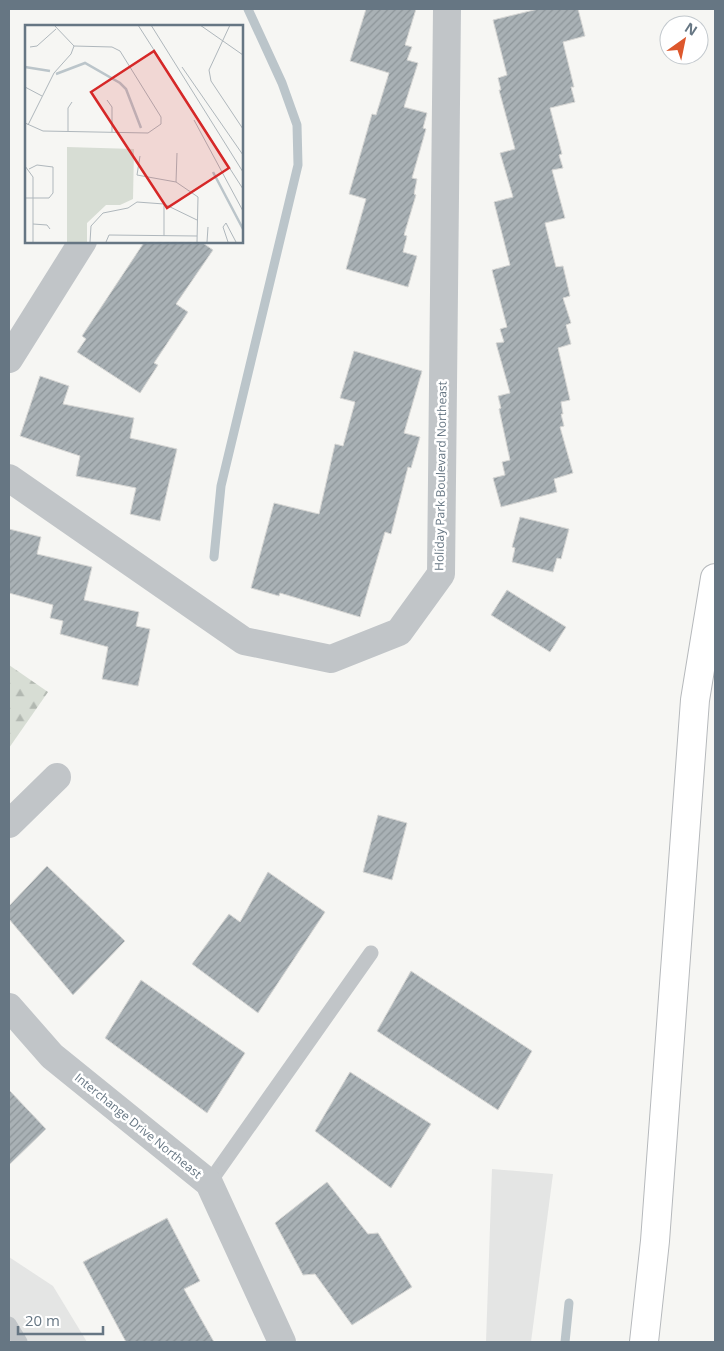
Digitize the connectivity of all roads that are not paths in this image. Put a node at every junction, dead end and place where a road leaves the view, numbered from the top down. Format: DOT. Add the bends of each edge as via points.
graph roads {
  1 [pos="447,9"];
  2 [pos="82,242"];
  3 [pos="9,359"];
  4 [pos="9,478"];
  5 [pos="715,578"];
  6 [pos="57,777"];
  7 [pos="9,824"];
  8 [pos="371,953"];
  9 [pos="9,1007"];
  10 [pos="209,1183"];
  11 [pos="9,1324"];
  12 [pos="20,1342"];
  13 [pos="282,1342"];
  14 [pos="644,1342"];
  1 -- 4 [label="street, Holiday Park Boulevard Northeast" via="441,574 399,632 331,659 244,641"];
  2 -- 3 [label="street"];
  5 -- 14 [label="highway" via="695,700 655,1242"];
  6 -- 7 [label="street"];
  8 -- 10 [label="lane"];
  9 -- 10 [label="street, Interchange Drive Northeast" via="52,1056"];
  10 -- 13 [label="street, Interchange Drive Northeast"];
  11 -- 12 [label="lane"];
}
